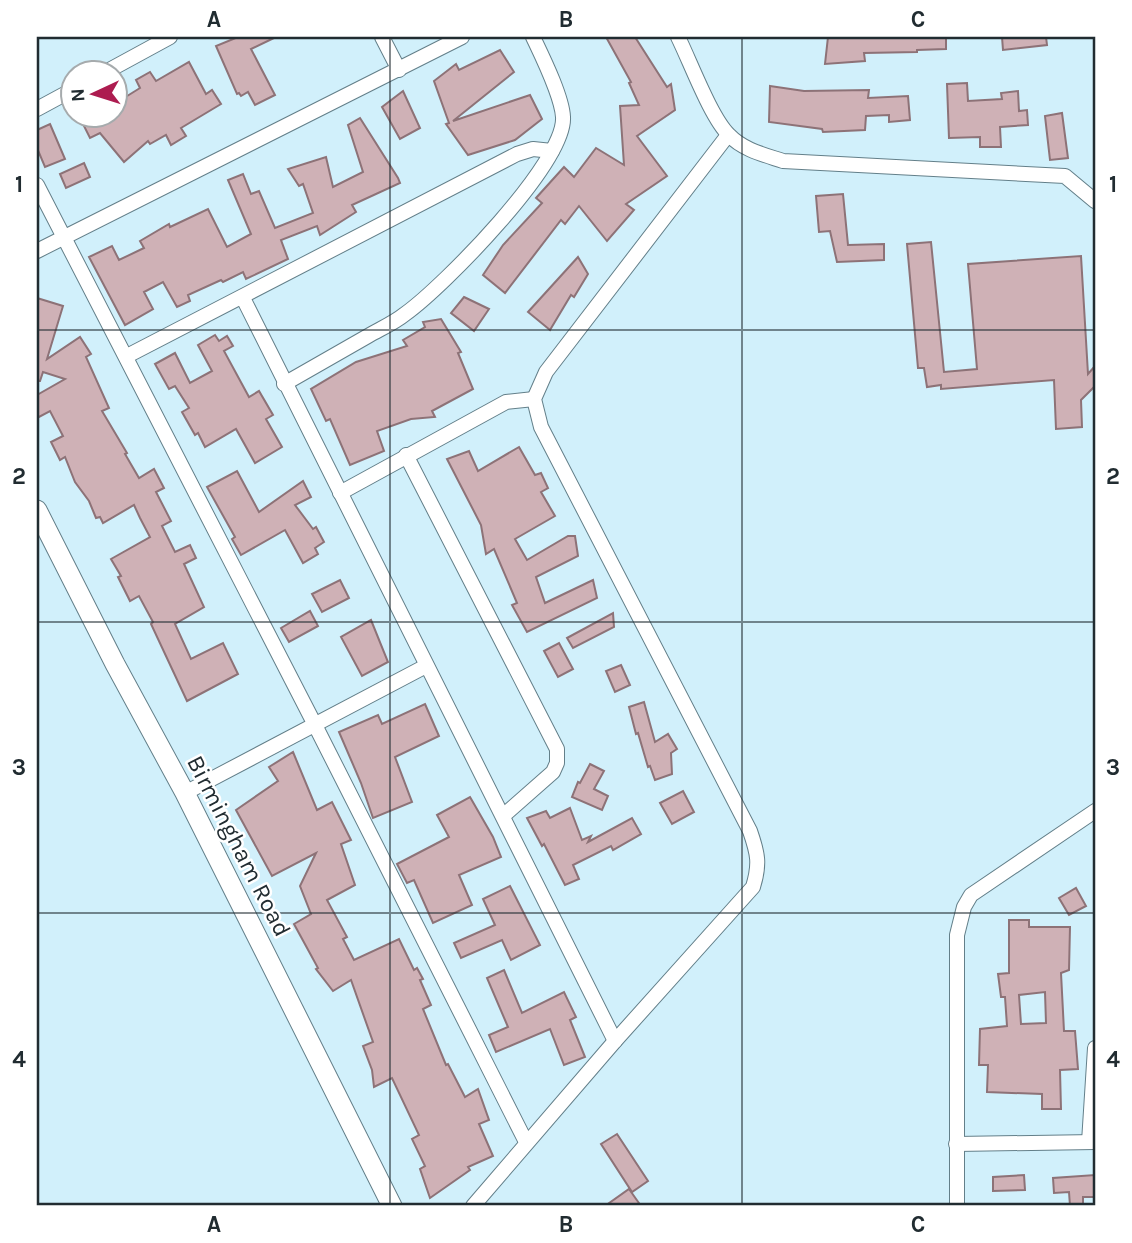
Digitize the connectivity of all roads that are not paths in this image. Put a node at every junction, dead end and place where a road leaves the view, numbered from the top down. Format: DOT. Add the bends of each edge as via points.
graph roads {
  1 [pos="170,37"];
  2 [pos="382,37"];
  3 [pos="462,37"];
  4 [pos="533,37"];
  5 [pos="678,37"];
  6 [pos="128,60"];
  7 [pos="399,70"];
  8 [pos="60,96"];
  9 [pos="37,108"];
  10 [pos="728,135"];
  11 [pos="552,150"];
  12 [pos="37,185"];
  13 [pos="1095,201"];
  14 [pos="64,238"];
  15 [pos="37,251"];
  16 [pos="243,298"];
  17 [pos="127,356"];
  18 [pos="284,384"];
  19 [pos="534,399"];
  20 [pos="407,455"];
  21 [pos="340,493"];
  22 [pos="37,510"];
  23 [pos="426,666"];
  24 [pos="316,725"];
  25 [pos="185,793"];
  26 [pos="1095,811"];
  27 [pos="503,816"];
  28 [pos="615,1041"];
  29 [pos="1095,1048"];
  30 [pos="526,1142"];
  31 [pos="1092,1142"];
  32 [pos="956,1144"];
  33 [pos="392,1206"];
  34 [pos="472,1206"];
  35 [pos="957,1206"];
  1 -- 6 [label="street"];
  2 -- 7 [label="street"];
  3 -- 7 [label="street"];
  4 -- 11 [label="street" via="547,64 563,116 561,135"];
  5 -- 10 [label="street"];
  7 -- 14 [label="street"];
  8 -- 9 [label="street"];
  10 -- 13 [label="street" via="752,151 783,161 1065,176"];
  10 -- 19 [label="street" via="546,372"];
  11 -- 16 [label="street" via="517,154"];
  11 -- 18 [label="street" via="505,216 405,314"];
  12 -- 14 [label="street"];
  14 -- 15 [label="street"];
  14 -- 17 [label="street"];
  16 -- 17 [label="street"];
  16 -- 18 [label="street"];
  17 -- 24 [label="street"];
  18 -- 21 [label="street"];
  19 -- 20 [label="street" via="506,402"];
  19 -- 28 [label="street" via="541,427 750,831 759,857 753,887"];
  20 -- 21 [label="street"];
  20 -- 27 [label="street" via="557,748 552,772"];
  21 -- 23 [label="street"];
  22 -- 25 [label="street, Birmingham Road"];
  23 -- 24 [label="street"];
  23 -- 27 [label="street"];
  24 -- 25 [label="street"];
  24 -- 30 [label="street"];
  25 -- 33 [label="street, Birmingham Road"];
  26 -- 32 [label="street" via="971,895 964,907 957,935"];
  27 -- 28 [label="street"];
  28 -- 30 [label="street"];
  29 -- 31 [label="street"];
  30 -- 34 [label="street"];
  31 -- 32 [label="street"];
  32 -- 35 [label="street"];
}
